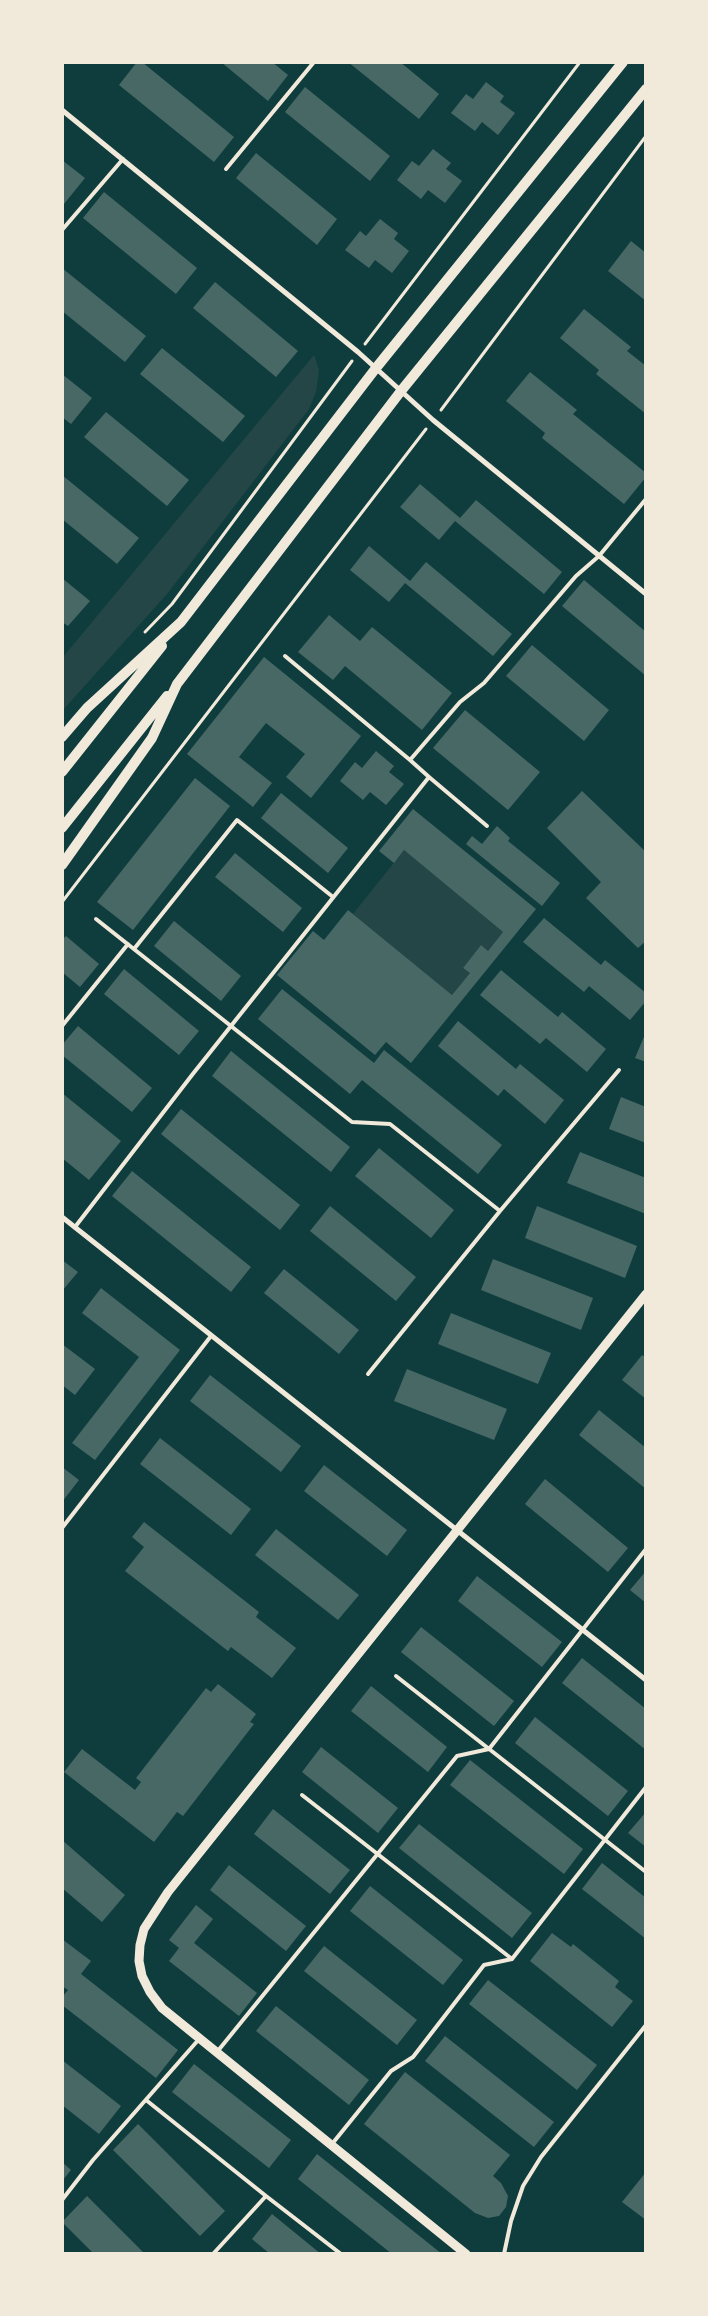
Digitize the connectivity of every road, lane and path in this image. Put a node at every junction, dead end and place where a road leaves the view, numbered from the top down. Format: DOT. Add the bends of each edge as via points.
graph roads {
  1 [pos="314,62"];
  2 [pos="580,62"];
  3 [pos="623,62"];
  4 [pos="646,89"];
  5 [pos="62,110"];
  6 [pos="646,136"];
  7 [pos="123,159"];
  8 [pos="226,169"];
  9 [pos="62,230"];
  10 [pos="358,352"];
  11 [pos="376,368"];
  12 [pos="401,391"];
  13 [pos="433,420"];
  14 [pos="646,499"];
  15 [pos="599,556"];
  16 [pos="646,594"];
  17 [pos="181,622"];
  18 [pos="139,639"];
  19 [pos="285,656"];
  20 [pos="177,684"];
  21 [pos="62,736"];
  22 [pos="410,760"];
  23 [pos="62,772"];
  24 [pos="429,778"];
  25 [pos="487,826"];
  26 [pos="62,828"];
  27 [pos="62,865"];
  28 [pos="333,897"];
  29 [pos="62,902"];
  30 [pos="96,919"];
  31 [pos="128,944"];
  32 [pos="134,949"];
  33 [pos="232,1025"];
  34 [pos="62,1026"];
  35 [pos="619,1070"];
  36 [pos="500,1211"];
  37 [pos="62,1217"];
  38 [pos="75,1227"];
  39 [pos="646,1294"];
  40 [pos="211,1336"];
  41 [pos="368,1374"];
  42 [pos="62,1528"];
  43 [pos="457,1530"];
  44 [pos="646,1549"];
  45 [pos="582,1629"];
  46 [pos="396,1676"];
  47 [pos="646,1680"];
  48 [pos="489,1749"];
  49 [pos="646,1787"];
  50 [pos="302,1795"];
  51 [pos="605,1840"];
  52 [pos="378,1854"];
  53 [pos="646,1872"];
  54 [pos="512,1959"];
  55 [pos="646,2025"];
  56 [pos="200,2038"];
  57 [pos="217,2052"];
  58 [pos="146,2100"];
  59 [pos="332,2144"];
  60 [pos="266,2196"];
  61 [pos="62,2200"];
  62 [pos="213,2254"];
  63 [pos="341,2254"];
  64 [pos="466,2254"];
  65 [pos="504,2254"];
  1 -- 8 [label="lane"];
  2 -- 10 [label="path"];
  3 -- 11 [label="main road"];
  4 -- 12 [label="main road"];
  5 -- 7 [label="street"];
  6 -- 13 [label="path"];
  7 -- 9 [label="lane"];
  7 -- 10 [label="street"];
  10 -- 11 [label="street"];
  10 -- 18 [label="path" via="172,604"];
  11 -- 12 [label="street"];
  11 -- 17 [label="main road"];
  12 -- 13 [label="street"];
  12 -- 20 [label="main road"];
  13 -- 15 [label="street"];
  13 -- 29 [label="path"];
  14 -- 15 [label="lane"];
  15 -- 16 [label="street"];
  15 -- 22 [label="lane" via="576,576 484,683 460,702"];
  17 -- 21 [label="main road" via="87,708"];
  17 -- 23 [label="main road"];
  19 -- 22 [label="lane"];
  20 -- 26 [label="main road"];
  20 -- 27 [label="main road" via="152,738"];
  22 -- 24 [label="lane"];
  24 -- 25 [label="lane"];
  24 -- 28 [label="lane"];
  28 -- 32 [label="lane" via="237,820"];
  28 -- 33 [label="lane"];
  30 -- 31 [label="lane"];
  31 -- 32 [label="lane"];
  31 -- 34 [label="lane"];
  32 -- 33 [label="lane"];
  33 -- 36 [label="lane" via="352,1122 390,1124"];
  33 -- 38 [label="lane"];
  35 -- 36 [label="lane"];
  36 -- 41 [label="lane"];
  37 -- 38 [label="street"];
  38 -- 40 [label="street"];
  39 -- 43 [label="street"];
  40 -- 42 [label="lane"];
  40 -- 43 [label="street"];
  43 -- 45 [label="street"];
  43 -- 56 [label="street" via="168,1892 144,1929 139,1961 150,1992 162,2008"];
  44 -- 45 [label="lane"];
  45 -- 47 [label="street"];
  45 -- 48 [label="lane"];
  46 -- 48 [label="lane"];
  48 -- 51 [label="lane"];
  48 -- 52 [label="lane" via="457,1756"];
  49 -- 51 [label="lane"];
  50 -- 52 [label="lane"];
  51 -- 53 [label="lane"];
  51 -- 54 [label="lane"];
  52 -- 54 [label="lane"];
  52 -- 57 [label="lane"];
  54 -- 59 [label="lane" via="484,1965 413,2057 391,2071"];
  55 -- 65 [label="lane" via="536,2164 523,2186"];
  56 -- 57 [label="street"];
  56 -- 58 [label="lane"];
  57 -- 59 [label="street"];
  58 -- 60 [label="lane"];
  58 -- 61 [label="lane"];
  59 -- 64 [label="street"];
  60 -- 62 [label="lane"];
  60 -- 63 [label="lane"];
}
